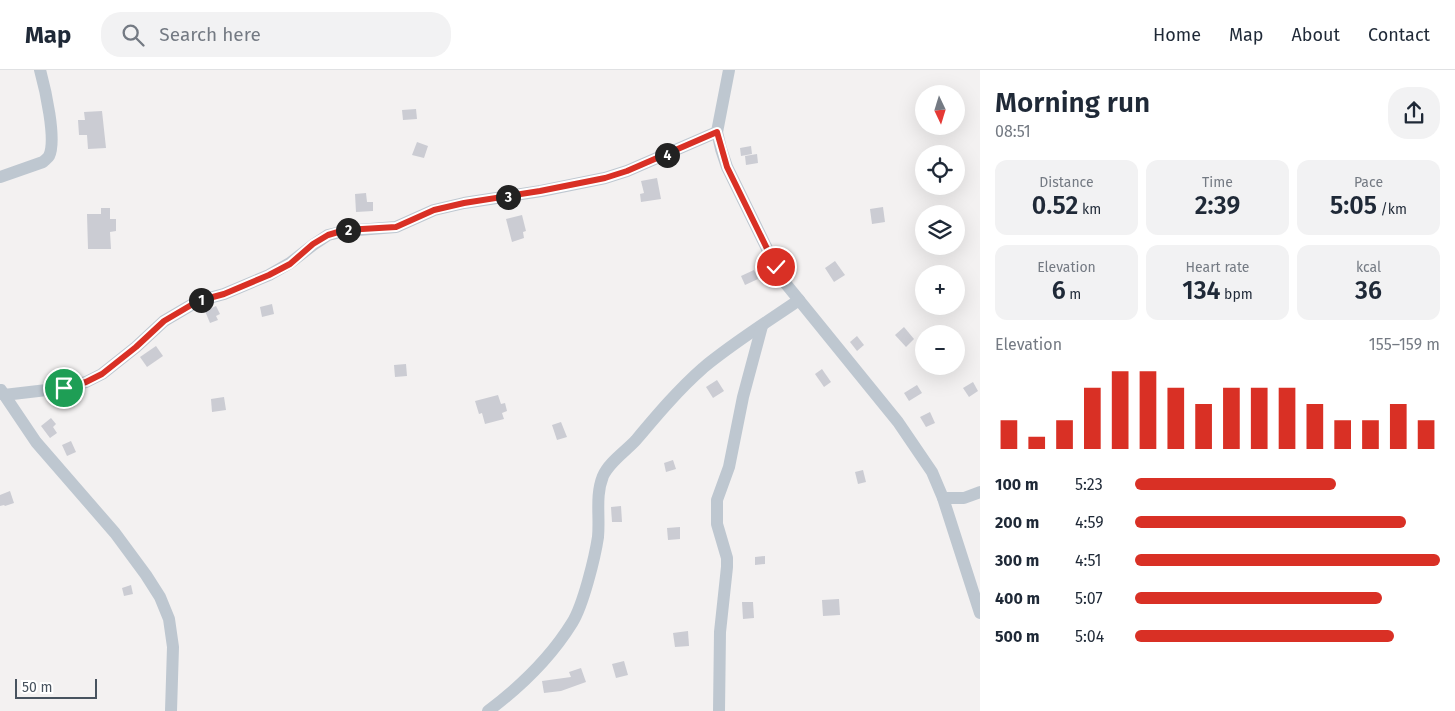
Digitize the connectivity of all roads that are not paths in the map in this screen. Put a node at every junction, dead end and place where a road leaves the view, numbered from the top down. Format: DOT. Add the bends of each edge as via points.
graph roads {
  1 [pos="40,70"];
  2 [pos="729,70"];
  3 [pos="717,132"];
  4 [pos="0,177"];
  5 [pos="799,300"];
  6 [pos="762,326"];
  7 [pos="3,396"];
  8 [pos="980,492"];
  9 [pos="944,498"];
  10 [pos="980,613"];
  11 [pos="171,711"];
  12 [pos="488,711"];
  13 [pos="719,711"];
  1 -- 4 [label="street" via="51,130 48,157 43,162"];
  2 -- 3 [label="street"];
  3 -- 5 [label="street" via="727,167 776,267"];
  3 -- 7 [label="street" via="605,178 434,210 396,227 345,230 328,235 290,264 224,294 198,301 164,321 102,374 86,382"];
  5 -- 6 [label="street"];
  5 -- 9 [label="street" via="898,422 932,472"];
  6 -- 12 [label="street" via="703,369 603,475 597,501 598,536 576,616 515,691"];
  6 -- 13 [label="street" via="742,397 729,467 717,500 717,524 727,558 720,632"];
  7 -- 11 [label="street" via="36,442 115,533 160,597 169,619 173,647"];
  8 -- 9 [label="street" via="964,498"];
  9 -- 10 [label="street"];
}
